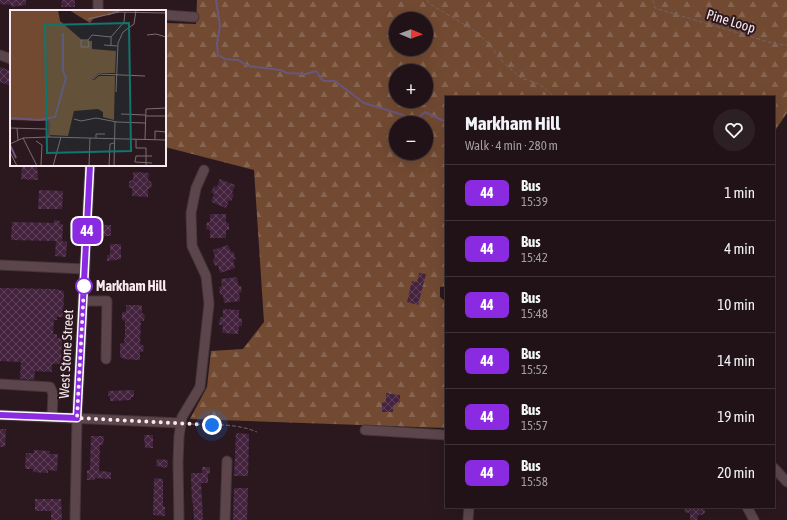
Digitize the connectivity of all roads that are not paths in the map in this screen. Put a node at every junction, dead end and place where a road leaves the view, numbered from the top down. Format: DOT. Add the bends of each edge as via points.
graph roads {
  1 [pos="166,15"];
  2 [pos="194,17"];
  3 [pos="0,55"];
  4 [pos="10,59"];
  5 [pos="90,166"];
  6 [pos="204,170"];
  7 [pos="0,265"];
  8 [pos="85,269"];
  9 [pos="83,301"];
  10 [pos="106,359"];
  11 [pos="0,384"];
  12 [pos="0,415"];
  13 [pos="52,417"];
  14 [pos="77,418"];
  15 [pos="181,423"];
  16 [pos="365,430"];
  17 [pos="445,435"];
  18 [pos="227,461"];
  19 [pos="775,469"];
  20 [pos="787,482"];
  21 [pos="469,508"];
  22 [pos="748,508"];
  23 [pos="75,520"];
  24 [pos="179,520"];
  25 [pos="225,520"];
  26 [pos="468,520"];
  27 [pos="754,520"];
  1 -- 2 [label="street"];
  3 -- 4 [label="street"];
  5 -- 8 [label="street, West Stone Street"];
  6 -- 15 [label="street" via="196,188 191,213 192,246 207,283 207,334 200,387"];
  7 -- 8 [label="street"];
  8 -- 9 [label="street, West Stone Street"];
  9 -- 10 [label="street" via="107,301"];
  9 -- 14 [label="street, West Stone Street"];
  11 -- 13 [label="street" via="50,387 53,394"];
  12 -- 13 [label="street"];
  13 -- 14 [label="street"];
  14 -- 15 [label="street"];
  14 -- 23 [label="street, West Stone Street"];
  15 -- 24 [label="street" via="178,463"];
  16 -- 17 [label="street"];
  18 -- 25 [label="street"];
  19 -- 20 [label="street"];
  21 -- 26 [label="street"];
  22 -- 27 [label="street"];
}
